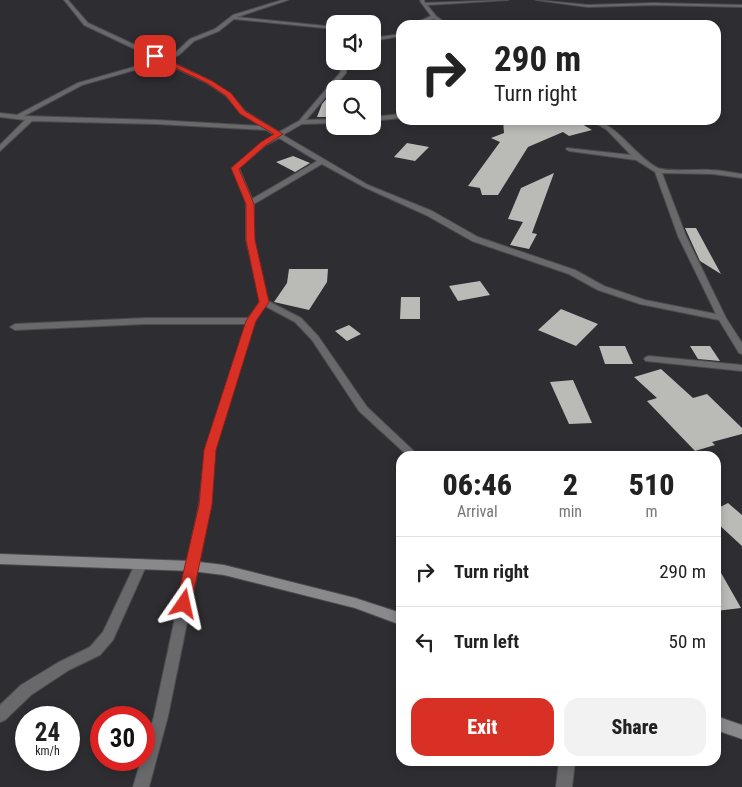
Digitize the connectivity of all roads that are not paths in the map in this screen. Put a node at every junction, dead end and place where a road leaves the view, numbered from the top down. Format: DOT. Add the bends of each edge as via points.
graph roads {
  1 [pos="66,0"];
  2 [pos="286,0"];
  3 [pos="506,0"];
  4 [pos="538,0"];
  5 [pos="674,0"];
  6 [pos="423,2"];
  7 [pos="679,4"];
  8 [pos="742,6"];
  9 [pos="434,17"];
  10 [pos="230,18"];
  11 [pos="426,20"];
  12 [pos="438,20"];
  13 [pos="326,27"];
  14 [pos="396,36"];
  15 [pos="381,38"];
  16 [pos="164,60"];
  17 [pos="343,70"];
  18 [pos="0,114"];
  19 [pos="19,117"];
  20 [pos="396,117"];
  21 [pos="30,118"];
  22 [pos="381,118"];
  23 [pos="326,121"];
  24 [pos="302,122"];
  25 [pos="602,125"];
  26 [pos="270,128"];
  27 [pos="279,134"];
  28 [pos="0,149"];
  29 [pos="569,149"];
  30 [pos="638,158"];
  31 [pos="322,162"];
  32 [pos="658,171"];
  33 [pos="742,176"];
  34 [pos="250,204"];
  35 [pos="264,302"];
  36 [pos="722,318"];
  37 [pos="251,321"];
  38 [pos="15,327"];
  39 [pos="742,351"];
  40 [pos="648,359"];
  41 [pos="742,368"];
  42 [pos="409,451"];
  43 [pos="0,559"];
  44 [pos="141,564"];
  45 [pos="191,566"];
  46 [pos="396,616"];
  47 [pos="0,716"];
  48 [pos="721,725"];
  49 [pos="742,732"];
  50 [pos="566,766"];
  51 [pos="141,787"];
  52 [pos="564,787"];
  1 -- 16 [label="street" via="86,24"];
  2 -- 10 [label="street"];
  3 -- 6 [label="street"];
  4 -- 7 [label="street" via="588,6"];
  5 -- 7 [label="street"];
  6 -- 9 [label="street"];
  7 -- 8 [label="street"];
  9 -- 11 [label="street"];
  9 -- 12 [label="street"];
  10 -- 13 [label="street"];
  10 -- 16 [label="street" via="217,30 192,40 177,54"];
  14 -- 15 [label="street"];
  16 -- 19 [label="street" via="80,84"];
  16 -- 26 [label="street" via="210,82 228,94 243,112"];
  17 -- 24 [label="street"];
  18 -- 19 [label="street"];
  19 -- 21 [label="street"];
  20 -- 22 [label="street"];
  21 -- 26 [label="street"];
  21 -- 28 [label="street"];
  23 -- 24 [label="street"];
  24 -- 27 [label="street"];
  25 -- 30 [label="street"];
  26 -- 27 [label="street"];
  27 -- 31 [label="street"];
  27 -- 34 [label="street" via="235,168"];
  29 -- 30 [label="street"];
  30 -- 32 [label="street"];
  31 -- 34 [label="street"];
  31 -- 36 [label="street" via="475,239 572,272 601,288 643,302"];
  32 -- 33 [label="street"];
  32 -- 36 [label="street" via="682,236"];
  34 -- 35 [label="street" via="250,240"];
  35 -- 37 [label="street"];
  35 -- 42 [label="street" via="298,320 363,409"];
  36 -- 39 [label="street"];
  37 -- 38 [label="street" via="146,321"];
  37 -- 45 [label="street" via="210,450 205,505"];
  40 -- 41 [label="street"];
  43 -- 44 [label="main road"];
  44 -- 45 [label="main road"];
  44 -- 47 [label="street" via="108,636 95,651 26,690"];
  45 -- 46 [label="main road" via="224,570 295,587"];
  45 -- 51 [label="street" via="161,716"];
  48 -- 49 [label="main road"];
  50 -- 52 [label="street"];
}
